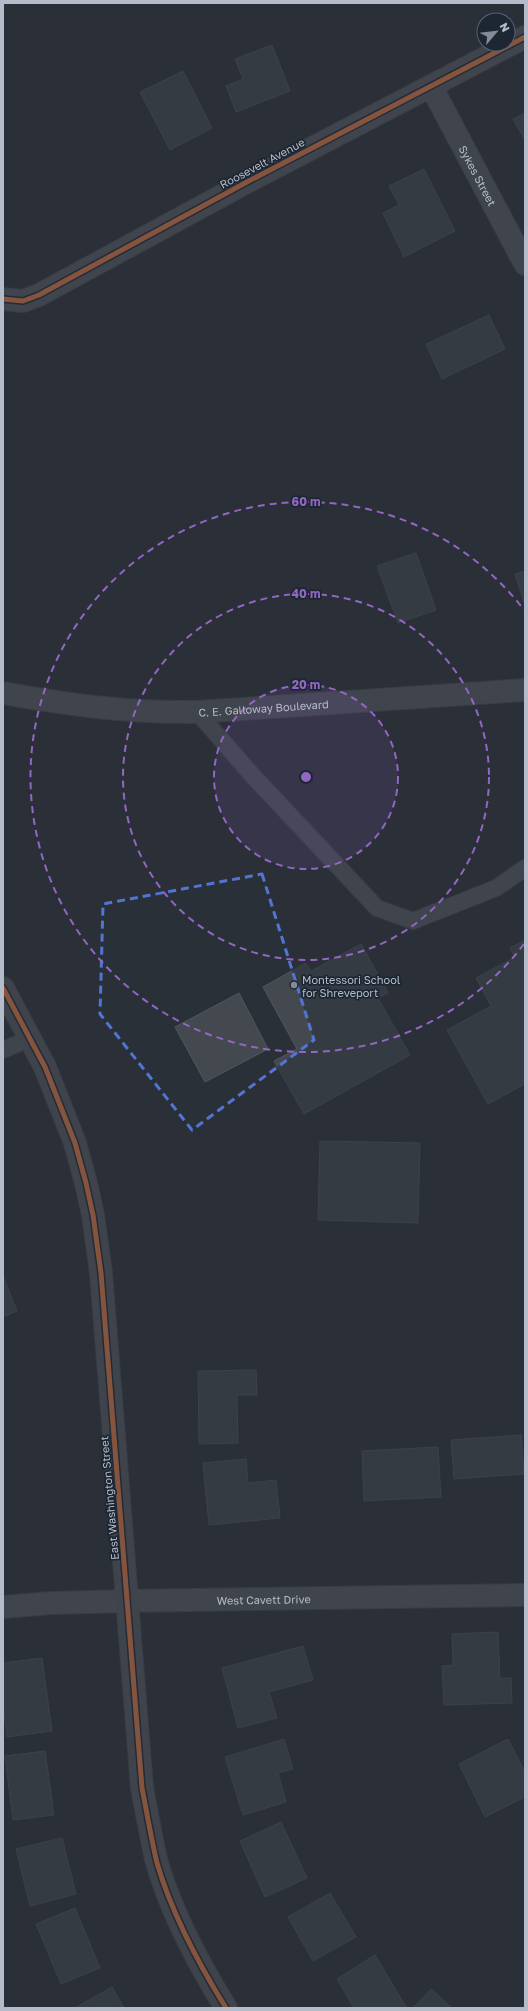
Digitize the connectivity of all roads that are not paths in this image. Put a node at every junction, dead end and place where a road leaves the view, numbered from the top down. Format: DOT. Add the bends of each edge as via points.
graph roads {
  1 [pos="525,37"];
  2 [pos="431,86"];
  3 [pos="525,264"];
  4 [pos="5,300"];
  5 [pos="525,690"];
  6 [pos="3,693"];
  7 [pos="197,712"];
  8 [pos="525,868"];
  9 [pos="3,988"];
  10 [pos="29,1038"];
  11 [pos="3,1050"];
  12 [pos="525,1596"];
  13 [pos="128,1601"];
  14 [pos="3,1607"];
  15 [pos="226,2008"];
  1 -- 2 [label="street, Roosevelt Avenue"];
  2 -- 3 [label="street, Sykes Street"];
  2 -- 4 [label="street, Roosevelt Avenue" via="39,295 23,301"];
  5 -- 7 [label="street, C. E. Galloway Boulevard"];
  6 -- 7 [label="street, C. E. Galloway Boulevard" via="70,705 146,712"];
  7 -- 8 [label="lane" via="253,776 377,908 412,920 496,888"];
  9 -- 10 [label="street, East Washington Street"];
  10 -- 11 [label="lane"];
  10 -- 13 [label="street, East Washington Street" via="45,1067 75,1143 93,1215 101,1273"];
  12 -- 13 [label="street, West Cavett Drive"];
  13 -- 14 [label="street, West Cavett Drive"];
  13 -- 15 [label="street, East Washington Street" via="142,1788 157,1863 184,1933"];
}
